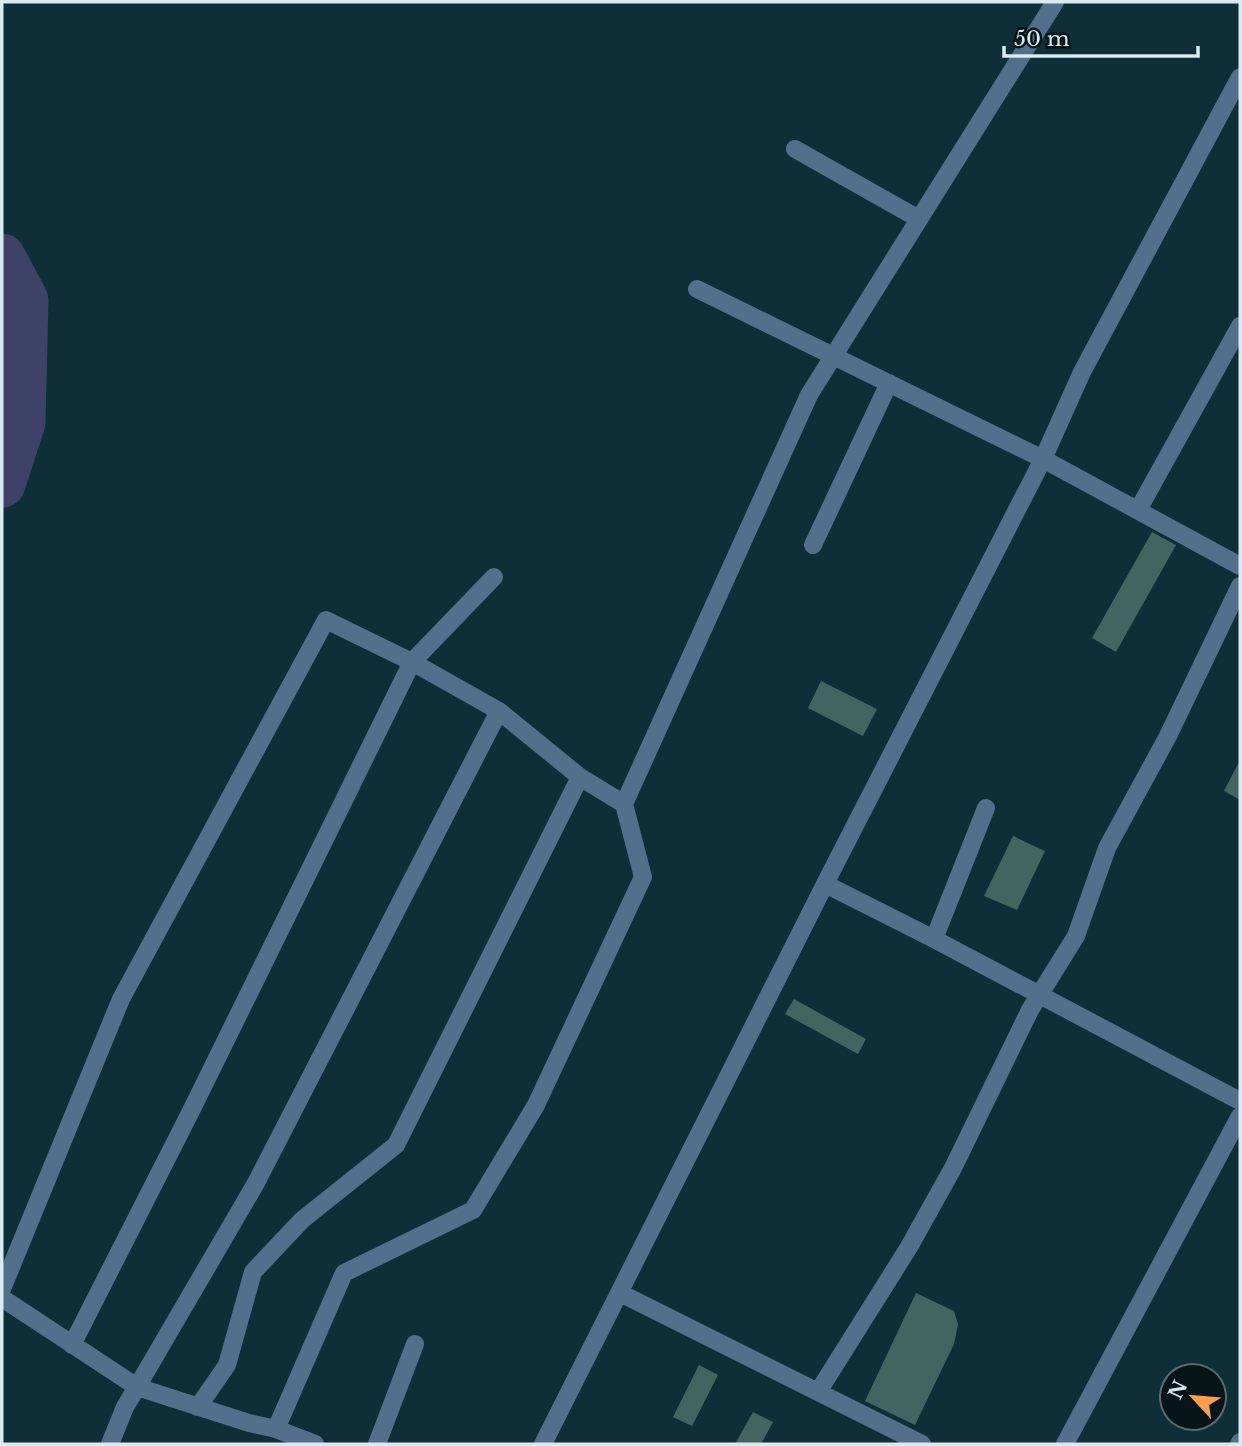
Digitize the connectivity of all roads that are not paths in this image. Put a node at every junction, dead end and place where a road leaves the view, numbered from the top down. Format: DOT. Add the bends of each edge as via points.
graph roads {
  1 [pos="1055,2"];
  2 [pos="1240,77"];
  3 [pos="795,149"];
  4 [pos="919,219"];
  5 [pos="697,289"];
  6 [pos="1240,326"];
  7 [pos="833,356"];
  8 [pos="889,383"];
  9 [pos="1043,459"];
  10 [pos="1138,510"];
  11 [pos="813,545"];
  12 [pos="1240,566"];
  13 [pos="494,577"];
  14 [pos="1240,586"];
  15 [pos="412,662"];
  16 [pos="499,711"];
  17 [pos="580,777"];
  18 [pos="624,804"];
  19 [pos="986,808"];
  20 [pos="825,884"];
  21 [pos="934,939"];
  22 [pos="1040,995"];
  23 [pos="1240,1101"];
  24 [pos="1240,1116"];
  25 [pos="2,1289"];
  26 [pos="620,1293"];
  27 [pos="2,1298"];
  28 [pos="415,1344"];
  29 [pos="72,1345"];
  30 [pos="136,1387"];
  31 [pos="818,1392"];
  32 [pos="198,1407"];
  33 [pos="276,1429"];
  34 [pos="110,1444"];
  35 [pos="315,1444"];
  36 [pos="377,1444"];
  37 [pos="543,1444"];
  38 [pos="922,1444"];
  39 [pos="1065,1444"];
  1 -- 4 [label="street"];
  2 -- 9 [label="street" via="1082,372"];
  3 -- 4 [label="street"];
  4 -- 7 [label="street"];
  5 -- 7 [label="street"];
  6 -- 10 [label="street"];
  7 -- 8 [label="street"];
  7 -- 18 [label="street" via="809,395"];
  8 -- 9 [label="street"];
  8 -- 11 [label="street"];
  9 -- 10 [label="street"];
  9 -- 20 [label="street"];
  10 -- 12 [label="street"];
  13 -- 15 [label="street"];
  14 -- 22 [label="street" via="1168,736 1107,848 1076,936"];
  15 -- 16 [label="street"];
  15 -- 25 [label="street" via="326,620 121,999"];
  15 -- 29 [label="street"];
  16 -- 17 [label="street"];
  16 -- 30 [label="street" via="256,1183"];
  17 -- 18 [label="street"];
  17 -- 32 [label="street" via="396,1145 302,1220 253,1272 227,1365"];
  18 -- 33 [label="street" via="643,877 536,1105 473,1210 344,1273"];
  19 -- 21 [label="street"];
  20 -- 21 [label="street"];
  20 -- 26 [label="street"];
  21 -- 22 [label="street"];
  22 -- 23 [label="street"];
  22 -- 31 [label="street" via="909,1247"];
  24 -- 39 [label="street"];
  26 -- 31 [label="street"];
  26 -- 37 [label="street"];
  27 -- 29 [label="street"];
  28 -- 36 [label="street"];
  29 -- 30 [label="street"];
  30 -- 32 [label="street"];
  30 -- 34 [label="street"];
  31 -- 38 [label="street"];
  32 -- 33 [label="street"];
  33 -- 35 [label="street"];
}
